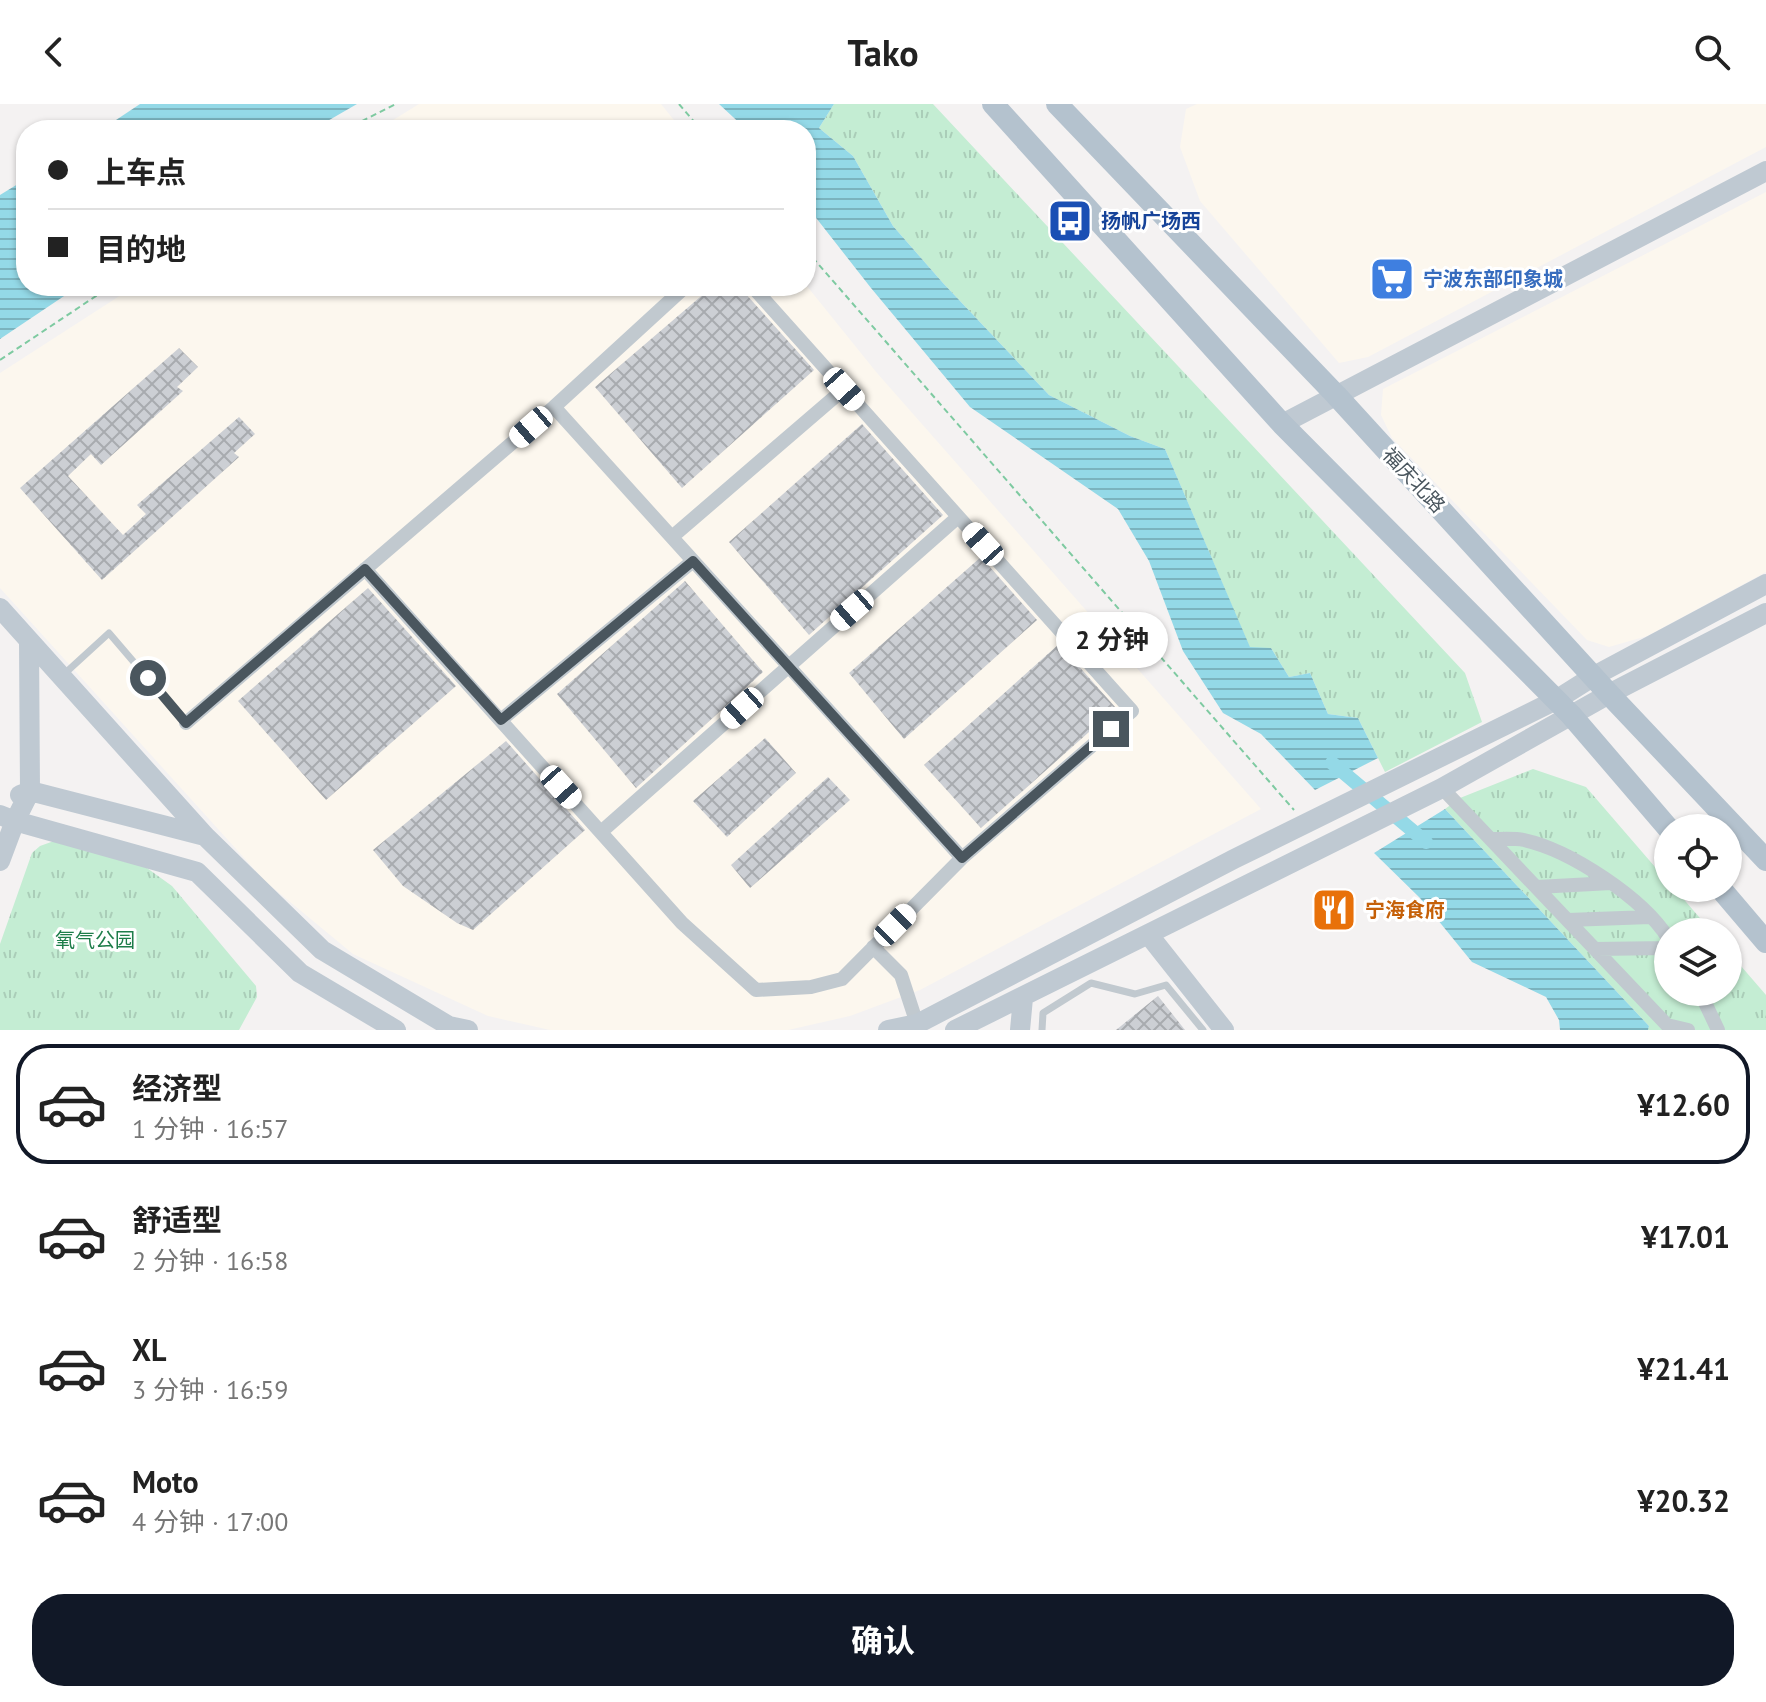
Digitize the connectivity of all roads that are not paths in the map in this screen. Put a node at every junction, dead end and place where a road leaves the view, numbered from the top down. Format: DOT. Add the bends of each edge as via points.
graph roads {
  1 [pos="993,104"];
  2 [pos="1057,104"];
  3 [pos="1766,171"];
  4 [pos="675,296"];
  5 [pos="761,296"];
  6 [pos="844,389"];
  7 [pos="1336,395"];
  8 [pos="554,407"];
  9 [pos="1282,424"];
  10 [pos="958,517"];
  11 [pos="672,537"];
  12 [pos="693,561"];
  13 [pos="365,569"];
  14 [pos="1766,584"];
  15 [pos="0,608"];
  16 [pos="1766,613"];
  17 [pos="29,641"];
  18 [pos="789,667"];
  19 [pos="1594,676"];
  20 [pos="61,677"];
  21 [pos="1609,694"];
  22 [pos="1563,708"];
  23 [pos="501,720"];
  24 [pos="186,723"];
  25 [pos="1442,788"];
  26 [pos="30,791"];
  27 [pos="0,805"];
  28 [pos="1656,814"];
  29 [pos="7,818"];
  30 [pos="601,832"];
  31 [pos="205,836"];
  32 [pos="1492,839"];
  33 [pos="962,858"];
  34 [pos="1766,860"];
  35 [pos="0,861"];
  36 [pos="1611,883"];
  37 [pos="1537,887"];
  38 [pos="1732,902"];
  39 [pos="1650,917"];
  40 [pos="1568,920"];
  41 [pos="1654,922"];
  42 [pos="1148,934"];
  43 [pos="1766,942"];
  44 [pos="873,947"];
  45 [pos="1654,948"];
  46 [pos="1595,949"];
  47 [pos="1023,998"];
  48 [pos="1707,1006"];
  49 [pos="990,1022"];
  50 [pos="917,1024"];
  51 [pos="396,1030"];
  52 [pos="468,1030"];
  53 [pos="888,1030"];
  54 [pos="955,1030"];
  55 [pos="1020,1030"];
  56 [pos="1042,1030"];
  57 [pos="1203,1030"];
  58 [pos="1224,1030"];
  59 [pos="1688,1030"];
  60 [pos="1718,1030"];
  1 -- 9 [label="main road"];
  2 -- 7 [label="main road, 福庆北路"];
  3 -- 7 [label="main road"];
  4 -- 8 [label="street"];
  5 -- 6 [label="street"];
  6 -- 10 [label="street"];
  6 -- 11 [label="street"];
  7 -- 9 [label="main road"];
  7 -- 19 [label="main road, 福庆北路"];
  8 -- 11 [label="street"];
  8 -- 13 [label="street"];
  9 -- 22 [label="main road"];
  10 -- 18 [label="street"];
  10 -- 33 [label="street" via="1132,711"];
  11 -- 12 [label="street"];
  12 -- 18 [label="street"];
  12 -- 23 [label="street"];
  13 -- 23 [label="street"];
  13 -- 24 [label="street"];
  14 -- 19 [label="main road"];
  15 -- 17 [label="main road"];
  16 -- 21 [label="main road"];
  17 -- 20 [label="main road"];
  17 -- 26 [label="main road"];
  18 -- 30 [label="street"];
  18 -- 33 [label="street"];
  19 -- 21 [label="main road, 福庆北路"];
  19 -- 22 [label="main road"];
  20 -- 24 [label="lane" via="109,633"];
  20 -- 31 [label="main road"];
  21 -- 22 [label="main road"];
  21 -- 34 [label="main road, 福庆北路"];
  22 -- 25 [label="main road"];
  22 -- 28 [label="main road"];
  22 -- 50 [label="main road" via="1306,824"];
  23 -- 30 [label="street"];
  25 -- 32 [label="street"];
  25 -- 42 [label="main road"];
  26 -- 27 [label="main road"];
  26 -- 29 [label="main road"];
  26 -- 31 [label="main road"];
  29 -- 35 [label="main road"];
  29 -- 51 [label="main road" via="197,872 300,973"];
  30 -- 44 [label="street" via="682,923 756,990 811,987 842,979"];
  31 -- 52 [label="main road" via="322,950 449,1026"];
  32 -- 36 [label="street" via="1522,839 1553,850"];
  32 -- 37 [label="street"];
  33 -- 44 [label="street"];
  36 -- 37 [label="street"];
  36 -- 39 [label="street"];
  37 -- 40 [label="street"];
  38 -- 43 [label="main road"];
  39 -- 40 [label="street"];
  39 -- 41 [label="street"];
  40 -- 46 [label="street"];
  42 -- 47 [label="main road"];
  42 -- 58 [label="main road"];
  44 -- 50 [label="street" via="901,975"];
  45 -- 46 [label="street"];
  46 -- 59 [label="street" via="1667,1025"];
  47 -- 49 [label="main road"];
  47 -- 55 [label="main road"];
  48 -- 60 [label="street"];
  49 -- 54 [label="main road"];
  50 -- 53 [label="main road"];
  56 -- 57 [label="lane" via="1043,1013 1091,983 1135,994 1166,985"];
}
